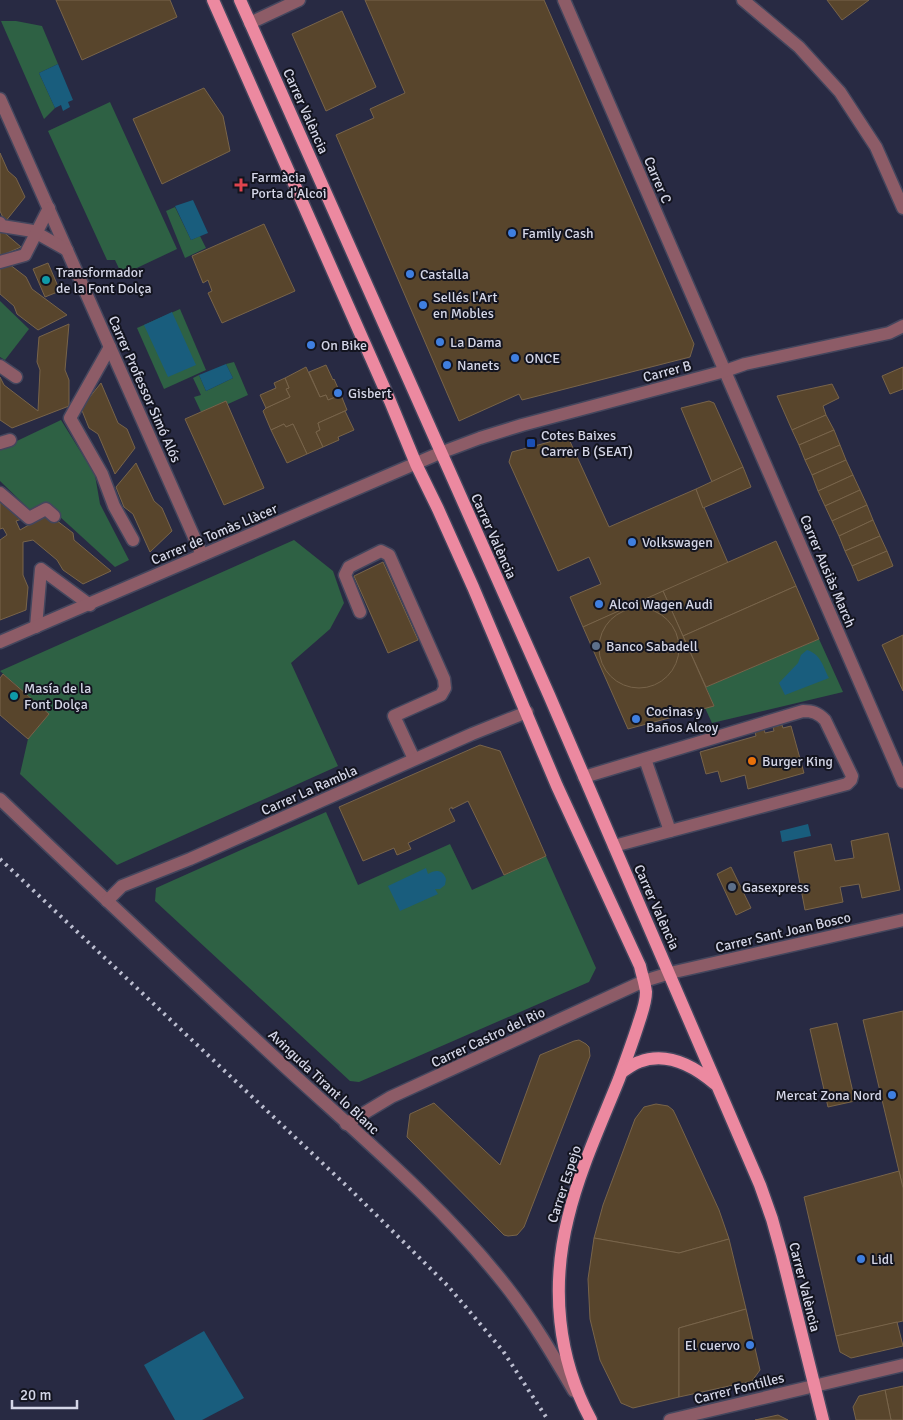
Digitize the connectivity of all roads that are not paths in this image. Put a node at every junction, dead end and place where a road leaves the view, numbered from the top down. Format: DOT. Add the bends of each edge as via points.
graph roads {
  1 [pos="213,0"];
  2 [pos="240,0"];
  3 [pos="299,0"];
  4 [pos="564,0"];
  5 [pos="743,0"];
  6 [pos="250,23"];
  7 [pos="0,99"];
  8 [pos="49,208"];
  9 [pos="903,208"];
  10 [pos="0,223"];
  11 [pos="36,233"];
  12 [pos="67,250"];
  13 [pos="0,262"];
  14 [pos="903,326"];
  15 [pos="110,346"];
  16 [pos="0,366"];
  17 [pos="725,371"];
  18 [pos="16,377"];
  19 [pos="440,453"];
  20 [pos="416,464"];
  21 [pos="0,493"];
  22 [pos="54,516"];
  23 [pos="133,540"];
  24 [pos="202,554"];
  25 [pos="90,605"];
  26 [pos="360,612"];
  27 [pos="36,627"];
  28 [pos="0,642"];
  29 [pos="526,712"];
  30 [pos="645,759"];
  31 [pos="414,760"];
  32 [pos="584,777"];
  33 [pos="903,782"];
  34 [pos="0,799"];
  35 [pos="670,831"];
  36 [pos="614,846"];
  37 [pos="108,901"];
  38 [pos="903,920"];
  39 [pos="670,973"];
  40 [pos="644,981"];
  41 [pos="622,1072"];
  42 [pos="717,1086"];
  43 [pos="346,1124"];
  44 [pos="903,1365"];
  45 [pos="814,1385"];
  46 [pos="581,1402"];
  47 [pos="591,1420"];
  48 [pos="670,1420"];
  49 [pos="823,1420"];
  1 -- 20 [label="main road"];
  2 -- 6 [label="main road, Carrer València"];
  3 -- 6 [label="street"];
  4 -- 17 [label="street, Carrer C"];
  5 -- 9 [label="street" via="799,47 840,92 876,147"];
  6 -- 19 [label="main road, Carrer València"];
  7 -- 8 [label="street, Carrer Professor Simó Alós"];
  8 -- 11 [label="street"];
  8 -- 12 [label="street, Carrer Professor Simó Alós"];
  10 -- 11 [label="street"];
  11 -- 12 [label="street"];
  11 -- 13 [label="street" via="25,256"];
  12 -- 15 [label="street, Carrer Professor Simó Alós"];
  14 -- 17 [label="street, Carrer B" via="889,333"];
  15 -- 23 [label="street" via="70,418 102,474 114,506"];
  15 -- 24 [label="street, Carrer Professor Simó Alós"];
  16 -- 18 [label="street"];
  17 -- 19 [label="street, Carrer B" via="522,425"];
  17 -- 33 [label="street, Carrer Ausiàs March"];
  19 -- 20 [label="street, Carrer de Tomàs Llàcer"];
  19 -- 32 [label="main road, Carrer València"];
  20 -- 24 [label="street, Carrer de Tomàs Llàcer"];
  20 -- 29 [label="main road"];
  21 -- 22 [label="street" via="25,521 46,509"];
  24 -- 25 [label="street, Carrer de Tomàs Llàcer"];
  25 -- 27 [label="street, Carrer de Tomàs Llàcer"];
  25 -- 27 [label="street" via="42,568"];
  26 -- 31 [label="street" via="345,575 349,566 381,550 389,555 444,679 445,688 441,694 394,716"];
  27 -- 28 [label="street, Carrer de Tomàs Llàcer"];
  29 -- 31 [label="street, Carrer La Rambla"];
  29 -- 40 [label="main road"];
  30 -- 32 [label="street"];
  30 -- 35 [label="street"];
  30 -- 35 [label="street" via="811,711 825,720 852,776 847,784"];
  31 -- 37 [label="street, Carrer La Rambla" via="122,886"];
  32 -- 36 [label="main road, Carrer València"];
  34 -- 37 [label="street, Avinguda Tirant lo Blanc"];
  35 -- 36 [label="street"];
  36 -- 39 [label="main road, Carrer València"];
  37 -- 43 [label="street, Avinguda Tirant lo Blanc"];
  38 -- 39 [label="street, Carrer Sant Joan Bosco"];
  39 -- 40 [label="street"];
  39 -- 42 [label="main road, Carrer València"];
  40 -- 41 [label="main road, Carrer Espejo" via="643,1011"];
  40 -- 43 [label="street, Carrer Castro del Rio" via="391,1097"];
  41 -- 42 [label="main road, Carrer València" via="638,1062 652,1059 678,1061 701,1072"];
  41 -- 46 [label="main road, Carrer Espejo" via="579,1182 562,1241 559,1311 562,1337"];
  42 -- 45 [label="main road, Carrer València" via="769,1210"];
  43 -- 46 [label="street, Avinguda Tirant lo Blanc" via="434,1206 506,1286"];
  44 -- 45 [label="street, Carrer Fontilles"];
  45 -- 48 [label="street, Carrer Fontilles"];
  45 -- 49 [label="main road, Carrer València"];
  46 -- 47 [label="main road, Avinguda Tirant lo Blanc"];
}
